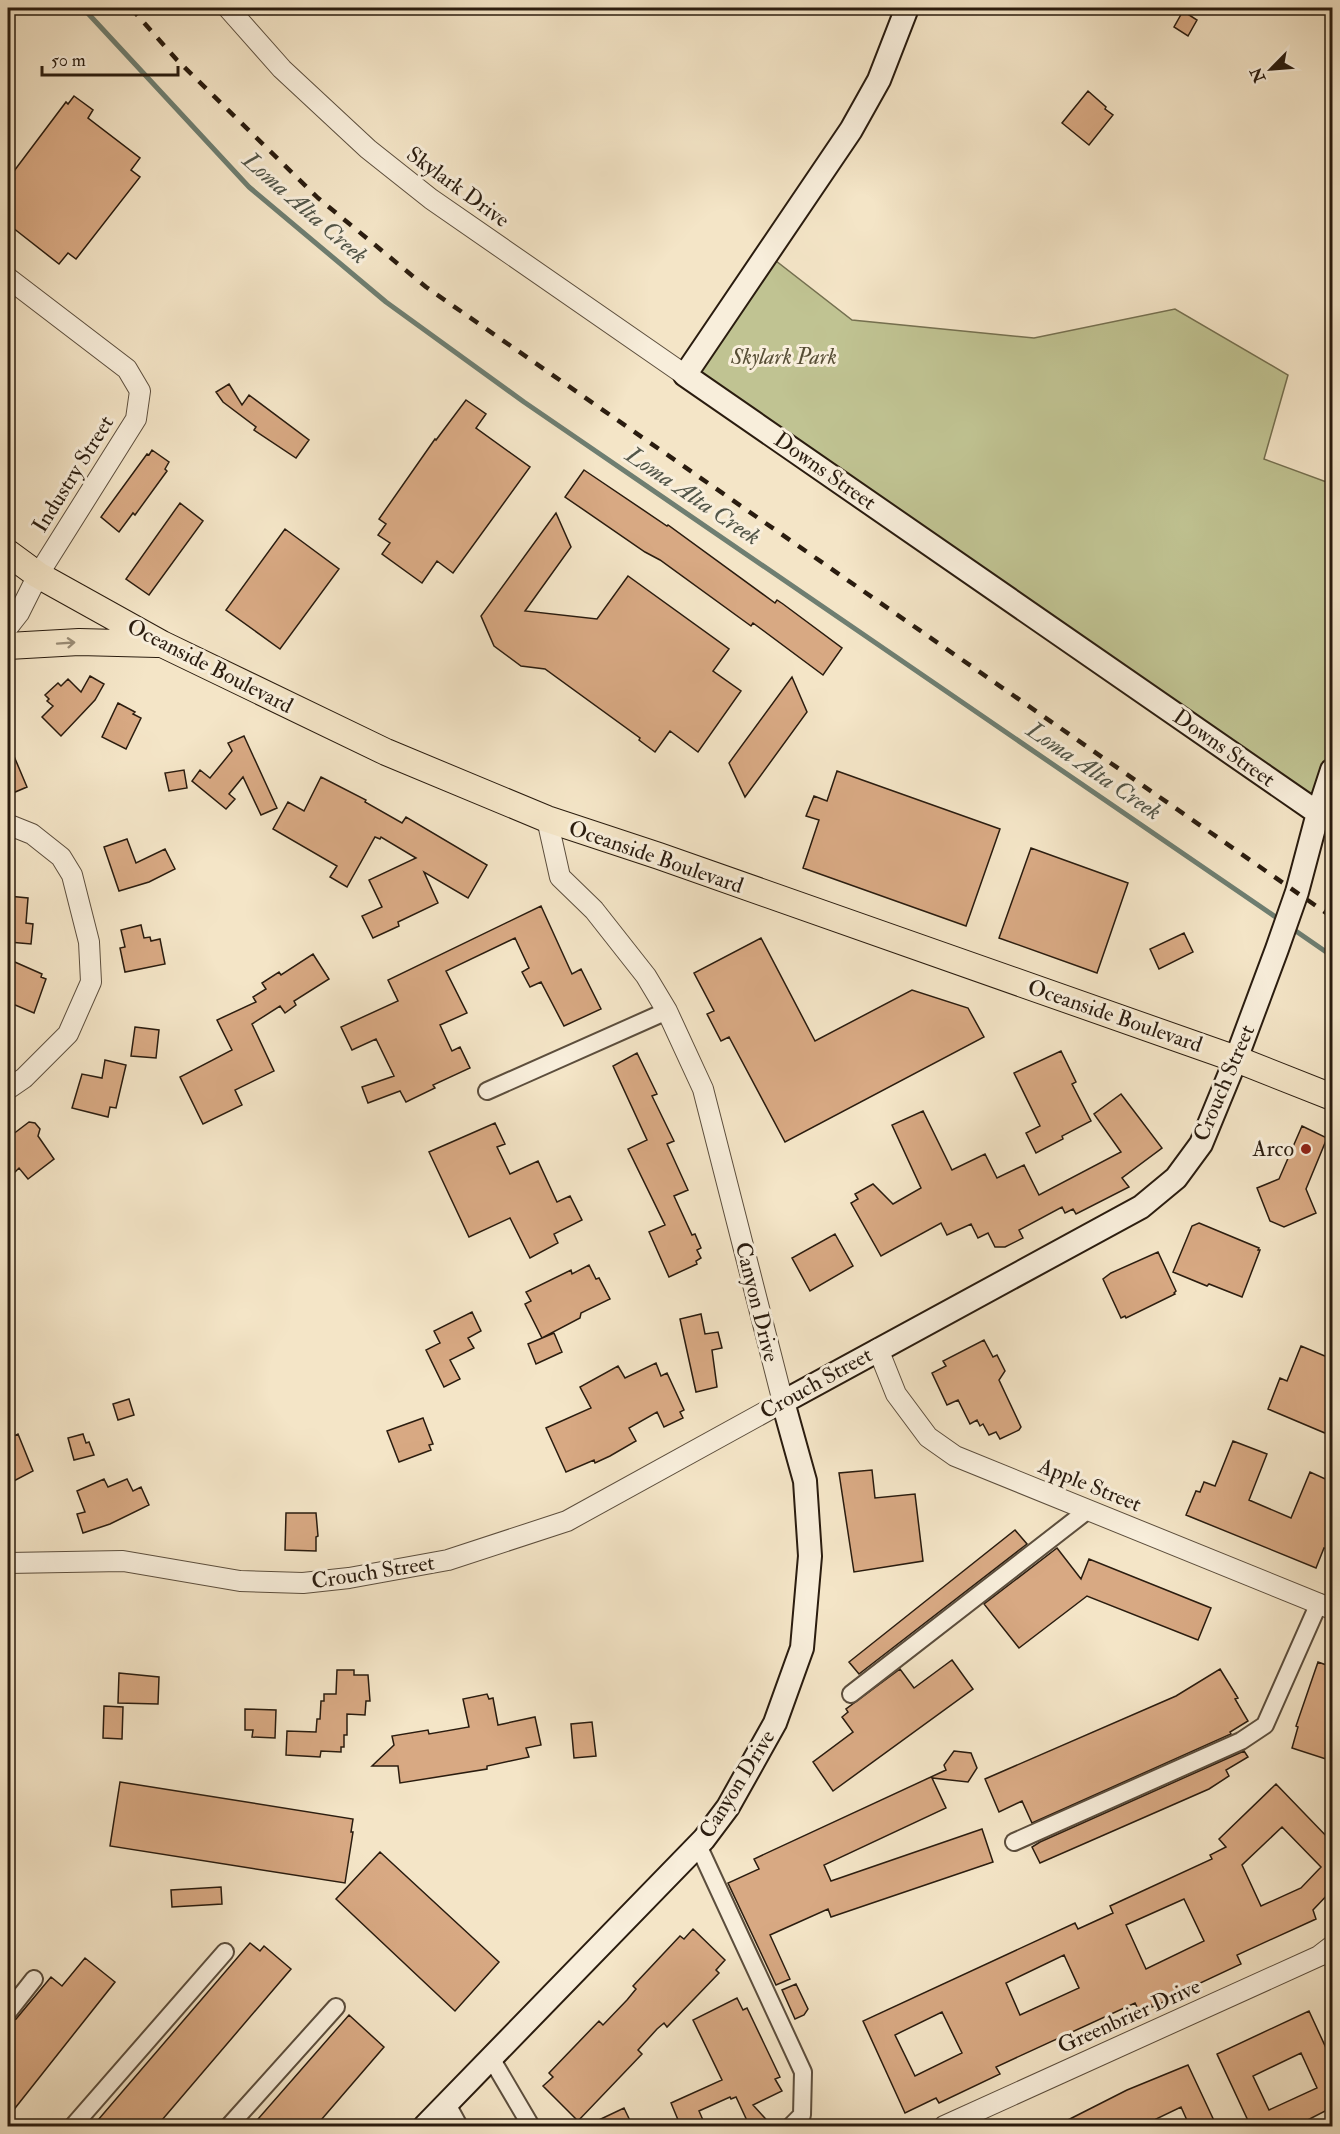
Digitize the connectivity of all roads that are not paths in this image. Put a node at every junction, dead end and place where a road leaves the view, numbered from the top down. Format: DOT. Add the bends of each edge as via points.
graph roads {
  1 [pos="228,8"];
  2 [pos="907,8"];
  3 [pos="8,278"];
  4 [pos="685,375"];
  5 [pos="8,553"];
  6 [pos="38,575"];
  7 [pos="8,627"];
  8 [pos="162,644"];
  9 [pos="8,646"];
  10 [pos="1332,770"];
  11 [pos="1318,813"];
  12 [pos="547,819"];
  13 [pos="8,826"];
  14 [pos="667,1011"];
  15 [pos="1236,1059"];
  16 [pos="8,1089"];
  17 [pos="487,1091"];
  18 [pos="1332,1097"];
  19 [pos="878,1349"];
  20 [pos="783,1402"];
  21 [pos="1088,1510"];
  22 [pos="8,1563"];
  23 [pos="1326,1606"];
  24 [pos="851,1694"];
  25 [pos="1014,1842"];
  26 [pos="698,1845"];
  27 [pos="1332,1946"];
  28 [pos="225,1952"];
  29 [pos="34,1979"];
  30 [pos="336,2007"];
  31 [pos="8,2012"];
  32 [pos="491,2058"];
  33 [pos="447,2104"];
  34 [pos="73,2127"];
  35 [pos="229,2127"];
  36 [pos="425,2127"];
  37 [pos="459,2127"];
  38 [pos="531,2127"];
  39 [pos="791,2127"];
  40 [pos="944,2127"];
  1 -- 4 [label="street, Skylark Drive" via="282,69 368,149 431,199"];
  2 -- 4 [label="main road" via="879,80 852,130"];
  3 -- 6 [label="street, Industry Street" via="127,369 140,391 136,419"];
  4 -- 11 [label="main road, Downs Street"];
  5 -- 6 [label="main road, Oceanside Boulevard"];
  6 -- 7 [label="street, Industry Street"];
  6 -- 8 [label="main road, Oceanside Boulevard"];
  9 -- 8 [label="main road, one-way" via="79,642"];
  8 -- 12 [label="main road, Oceanside Boulevard" via="386,752"];
  10 -- 11 [label="main road, Crouch Street"];
  11 -- 15 [label="main road, Crouch Street" via="1290,912"];
  12 -- 14 [label="street, Canyon Drive" via="560,878 594,910 646,976"];
  12 -- 15 [label="main road, Oceanside Boulevard"];
  13 -- 16 [label="street" via="32,834 61,857 72,875 89,942 91,982 68,1034"];
  14 -- 17 [label="street"];
  14 -- 20 [label="street, Canyon Drive" via="703,1089"];
  15 -- 18 [label="main road, Oceanside Boulevard"];
  15 -- 19 [label="main road, Crouch Street" via="1201,1144 1176,1178 1141,1207"];
  19 -- 20 [label="main road, Crouch Street"];
  19 -- 21 [label="street, Apple Street" via="896,1394 928,1437 955,1456"];
  20 -- 22 [label="street, Crouch Street" via="567,1521 448,1560 303,1583 240,1581 123,1561"];
  20 -- 26 [label="main road, Canyon Drive" via="805,1481 810,1556 802,1648 775,1722 728,1807"];
  21 -- 23 [label="street, Apple Street"];
  21 -- 24 [label="street"];
  23 -- 25 [label="street" via="1265,1725 1241,1741"];
  26 -- 32 [label="main road, Canyon Drive"];
  26 -- 39 [label="street" via="803,2072 802,2115"];
  27 -- 40 [label="street, Greenbrier Drive" via="1319,1956"];
  28 -- 34 [label="street"];
  29 -- 31 [label="street"];
  30 -- 35 [label="street"];
  32 -- 33 [label="main road, Canyon Drive"];
  32 -- 38 [label="street"];
  33 -- 36 [label="main road, Canyon Drive"];
  33 -- 37 [label="street"];
}
